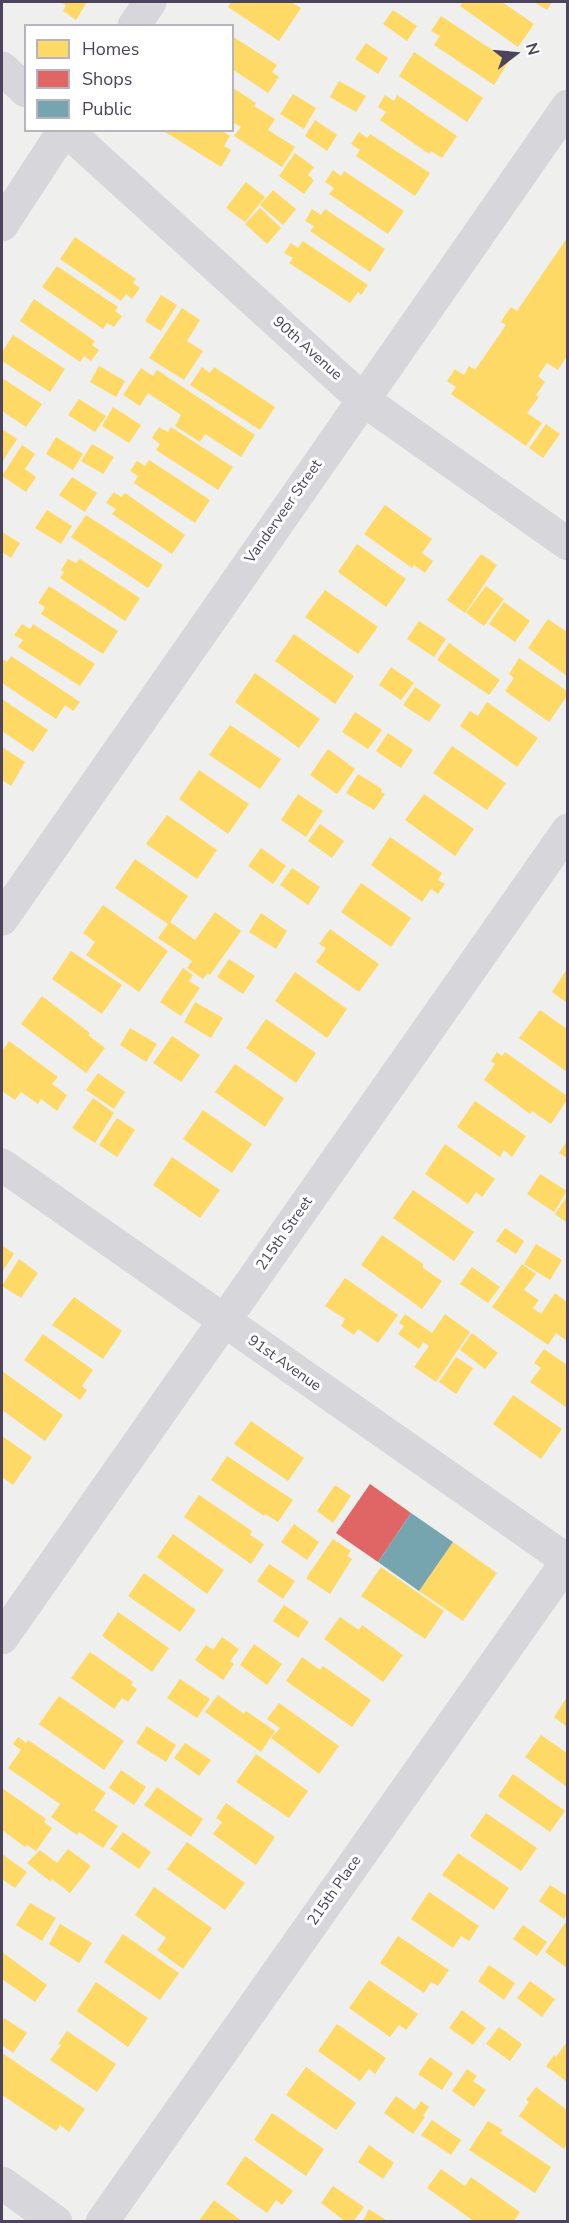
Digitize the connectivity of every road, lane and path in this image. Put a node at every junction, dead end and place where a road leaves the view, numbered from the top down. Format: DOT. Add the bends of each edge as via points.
graph roads {
  1 [pos="150,2"];
  2 [pos="135,24"];
  3 [pos="2,68"];
  4 [pos="24,89"];
  5 [pos="567,106"];
  6 [pos="64,132"];
  7 [pos="67,132"];
  8 [pos="2,225"];
  9 [pos="362,399"];
  10 [pos="567,544"];
  11 [pos="567,830"];
  12 [pos="2,919"];
  13 [pos="2,1165"];
  14 [pos="223,1322"];
  15 [pos="567,1561"];
  16 [pos="2,1638"];
  17 [pos="2,2183"];
  18 [pos="56,2222"];
  19 [pos="102,2222"];
  1 -- 2 [label="street"];
  3 -- 4 [label="street"];
  5 -- 9 [label="street, Vanderveer Street"];
  6 -- 8 [label="street"];
  7 -- 9 [label="street, 90th Avenue"];
  9 -- 10 [label="street, 90th Avenue"];
  9 -- 12 [label="street, Vanderveer Street"];
  11 -- 14 [label="street, 215th Street"];
  13 -- 14 [label="street, 91st Avenue"];
  14 -- 15 [label="street, 91st Avenue"];
  14 -- 16 [label="street, 215th Street"];
  15 -- 19 [label="street, 215th Place"];
  17 -- 18 [label="street"];
}
